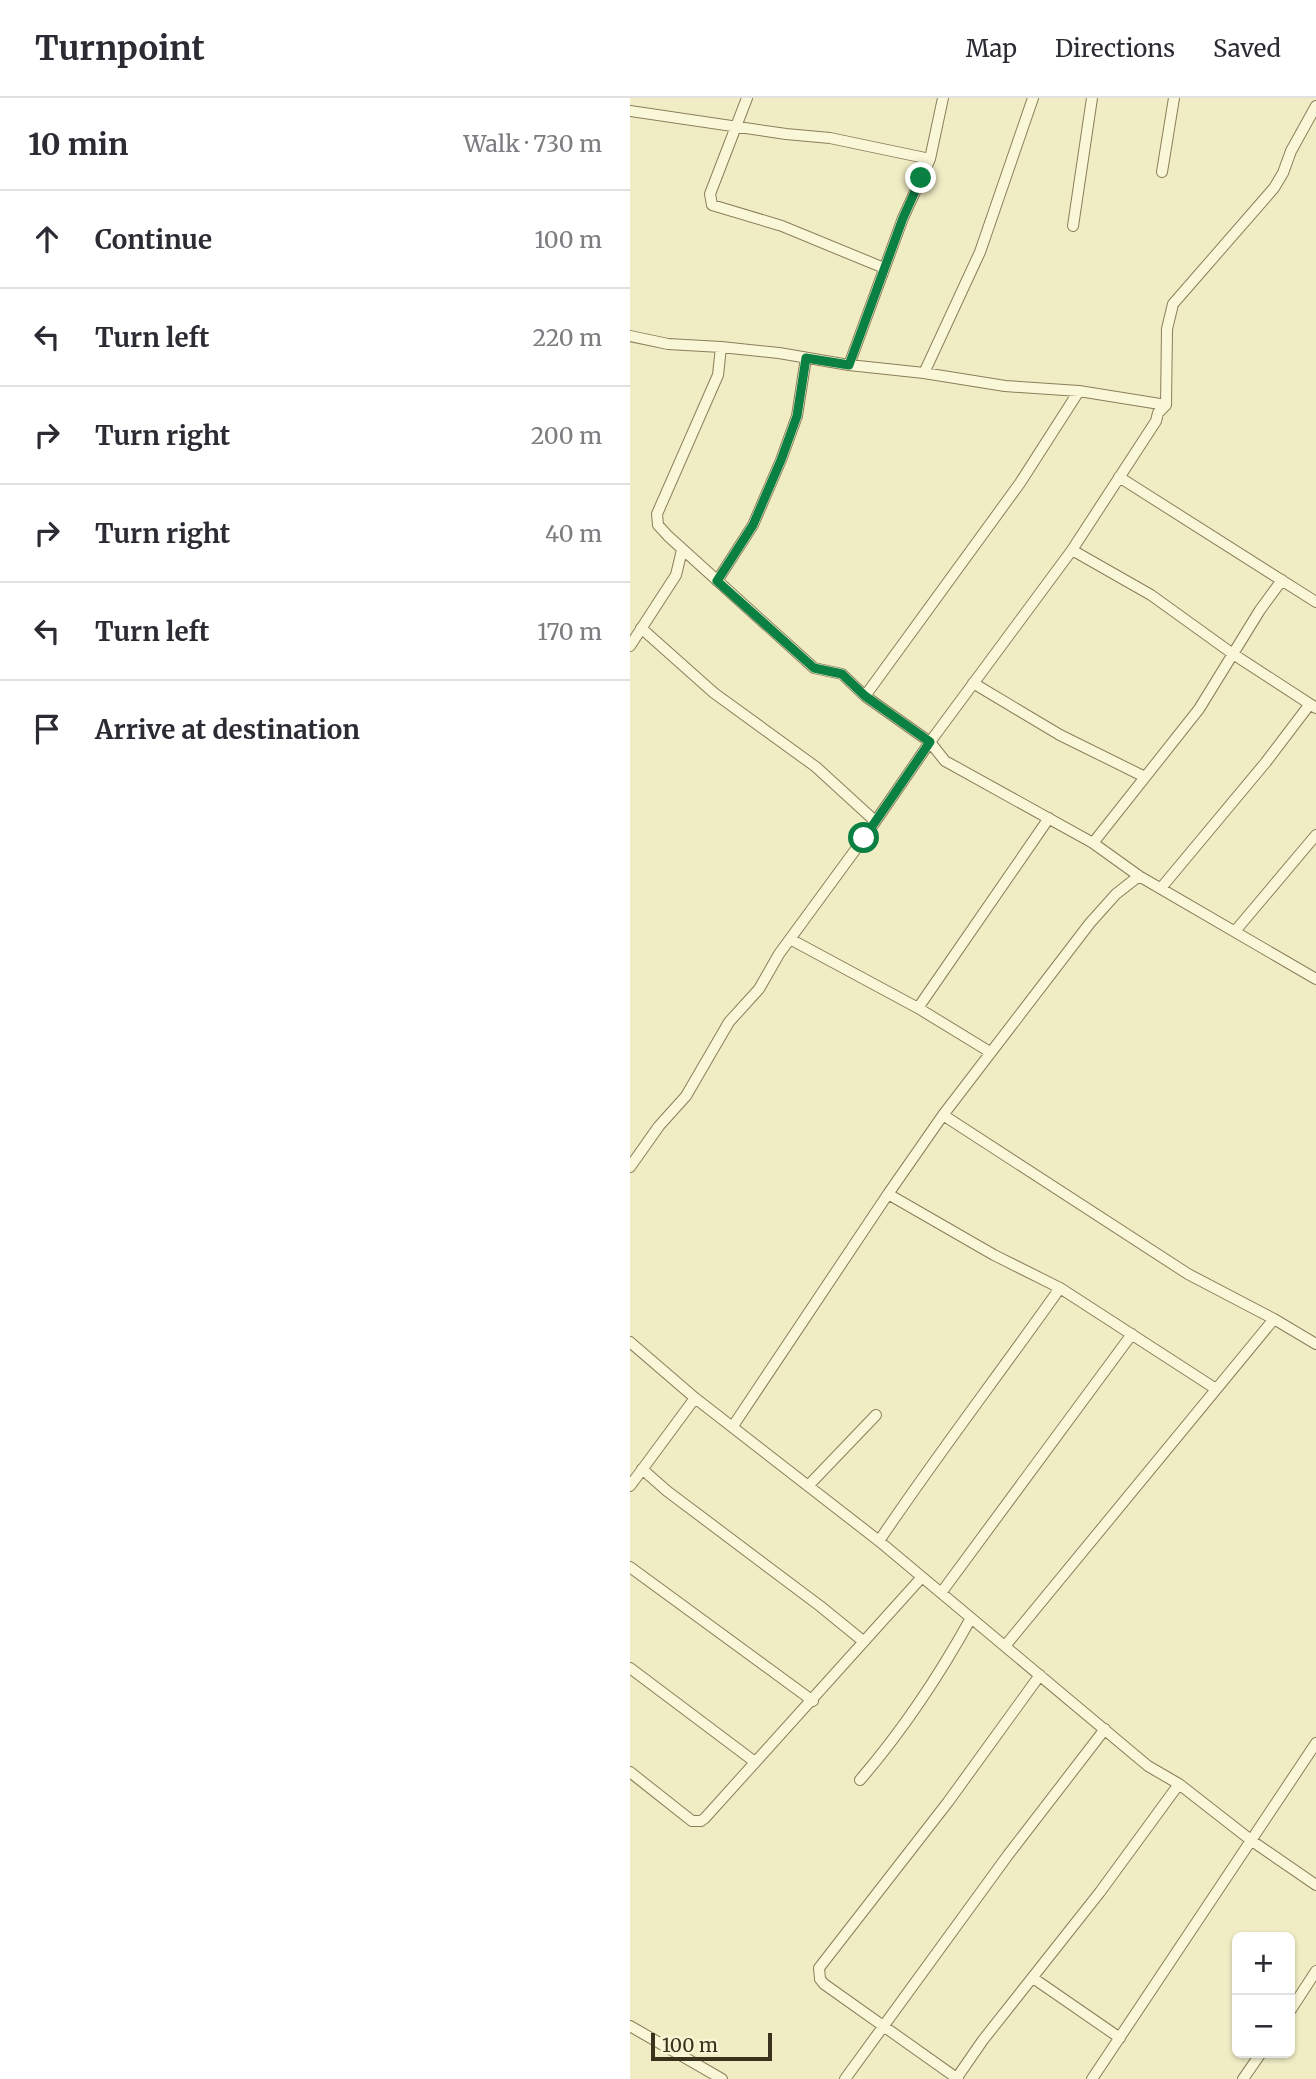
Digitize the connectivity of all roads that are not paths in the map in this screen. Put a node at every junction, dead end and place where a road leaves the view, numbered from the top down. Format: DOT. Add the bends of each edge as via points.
graph roads {
  1 [pos="747,98"];
  2 [pos="943,98"];
  3 [pos="1033,98"];
  4 [pos="1092,98"];
  5 [pos="1174,98"];
  6 [pos="1316,106"];
  7 [pos="630,111"];
  8 [pos="738,126"];
  9 [pos="930,159"];
  10 [pos="1162,172"];
  11 [pos="1073,226"];
  12 [pos="884,268"];
  13 [pos="630,337"];
  14 [pos="721,347"];
  15 [pos="806,358"];
  16 [pos="849,365"];
  17 [pos="925,373"];
  18 [pos="1079,391"];
  19 [pos="1166,405"];
  20 [pos="1119,477"];
  21 [pos="682,550"];
  22 [pos="1072,550"];
  23 [pos="1282,580"];
  24 [pos="717,581"];
  25 [pos="1316,602"];
  26 [pos="641,628"];
  27 [pos="630,646"];
  28 [pos="1233,654"];
  29 [pos="973,683"];
  30 [pos="865,696"];
  31 [pos="1313,706"];
  32 [pos="930,742"];
  33 [pos="1145,777"];
  34 [pos="1049,818"];
  35 [pos="875,821"];
  36 [pos="1316,835"];
  37 [pos="1093,843"];
  38 [pos="1139,876"];
  39 [pos="1161,888"];
  40 [pos="1236,930"];
  41 [pos="790,939"];
  42 [pos="1316,979"];
  43 [pos="918,1008"];
  44 [pos="990,1052"];
  45 [pos="943,1115"];
  46 [pos="630,1167"];
  47 [pos="888,1194"];
  48 [pos="1060,1287"];
  49 [pos="1274,1319"];
  50 [pos="1132,1334"];
  51 [pos="630,1344"];
  52 [pos="1316,1344"];
  53 [pos="1216,1389"];
  54 [pos="695,1398"];
  55 [pos="876,1415"];
  56 [pos="733,1426"];
  57 [pos="642,1469"];
  58 [pos="630,1486"];
  59 [pos="808,1486"];
  60 [pos="879,1541"];
  61 [pos="630,1567"];
  62 [pos="922,1577"];
  63 [pos="941,1593"];
  64 [pos="971,1618"];
  65 [pos="863,1641"];
  66 [pos="1005,1646"];
  67 [pos="630,1668"];
  68 [pos="1040,1675"];
  69 [pos="813,1701"];
  70 [pos="1105,1729"];
  71 [pos="1316,1743"];
  72 [pos="755,1762"];
  73 [pos="630,1772"];
  74 [pos="860,1780"];
  75 [pos="1179,1784"];
  76 [pos="1252,1841"];
  77 [pos="1316,1885"];
  78 [pos="1316,1971"];
  79 [pos="1033,1978"];
  80 [pos="1295,2003"];
  81 [pos="883,2025"];
  82 [pos="630,2026"];
  83 [pos="1120,2038"];
  84 [pos="1258,2058"];
  85 [pos="722,2079"];
  86 [pos="845,2079"];
  87 [pos="957,2079"];
  88 [pos="1092,2079"];
  89 [pos="1243,2079"];
  1 -- 8 [label="street"];
  2 -- 9 [label="street"];
  3 -- 17 [label="street" via="980,252"];
  4 -- 11 [label="street"];
  5 -- 10 [label="street"];
  6 -- 19 [label="street" via="1274,188 1173,304 1167,329"];
  7 -- 8 [label="street"];
  8 -- 9 [label="street" via="830,138"];
  8 -- 12 [label="street" via="710,194 712,205 782,226"];
  9 -- 12 [label="street"];
  12 -- 16 [label="street"];
  13 -- 14 [label="street"];
  14 -- 15 [label="street"];
  14 -- 21 [label="street" via="719,375 657,514 659,525"];
  15 -- 16 [label="street"];
  15 -- 24 [label="street" via="797,416 781,460 753,525"];
  16 -- 17 [label="street"];
  17 -- 18 [label="street" via="1004,386"];
  18 -- 19 [label="street"];
  18 -- 30 [label="street" via="1020,483"];
  19 -- 20 [label="street"];
  20 -- 22 [label="street"];
  20 -- 23 [label="street"];
  21 -- 24 [label="street"];
  21 -- 26 [label="street" via="676,575"];
  22 -- 28 [label="street" via="1150,595"];
  22 -- 29 [label="street"];
  23 -- 25 [label="street"];
  23 -- 28 [label="street"];
  24 -- 30 [label="street" via="814,668 842,674"];
  26 -- 27 [label="street"];
  26 -- 35 [label="street" via="714,693 816,767"];
  28 -- 31 [label="street"];
  28 -- 33 [label="street" via="1199,709"];
  29 -- 32 [label="street"];
  29 -- 33 [label="street" via="1060,735"];
  30 -- 32 [label="street"];
  31 -- 39 [label="street"];
  32 -- 34 [label="street" via="945,761"];
  32 -- 35 [label="street"];
  33 -- 37 [label="street"];
  34 -- 37 [label="street"];
  34 -- 43 [label="street"];
  35 -- 41 [label="street"];
  36 -- 40 [label="street"];
  37 -- 38 [label="street"];
  38 -- 39 [label="street"];
  38 -- 44 [label="street" via="1090,923"];
  39 -- 40 [label="street"];
  40 -- 42 [label="street"];
  41 -- 43 [label="street"];
  41 -- 46 [label="street" via="759,989 729,1022 686,1096"];
  43 -- 44 [label="street"];
  44 -- 45 [label="street"];
  45 -- 47 [label="street"];
  45 -- 49 [label="street" via="1188,1274"];
  47 -- 48 [label="street"];
  47 -- 56 [label="street"];
  48 -- 50 [label="street"];
  48 -- 60 [label="street"];
  49 -- 52 [label="street"];
  49 -- 53 [label="street"];
  50 -- 53 [label="street"];
  50 -- 63 [label="street"];
  51 -- 54 [label="street"];
  53 -- 66 [label="street"];
  54 -- 56 [label="street"];
  54 -- 57 [label="street"];
  55 -- 59 [label="street"];
  56 -- 59 [label="street"];
  57 -- 58 [label="street"];
  57 -- 65 [label="street"];
  59 -- 60 [label="street"];
  60 -- 62 [label="street"];
  61 -- 69 [label="street"];
  62 -- 63 [label="street"];
  62 -- 65 [label="street"];
  63 -- 64 [label="street"];
  64 -- 66 [label="street"];
  64 -- 74 [label="street" via="928,1691"];
  65 -- 69 [label="street"];
  66 -- 68 [label="street"];
  67 -- 72 [label="street"];
  68 -- 70 [label="street"];
  68 -- 81 [label="street" via="819,1968 824,1984"];
  69 -- 72 [label="street"];
  70 -- 75 [label="street" via="1148,1766"];
  70 -- 81 [label="street"];
  71 -- 76 [label="street"];
  72 -- 73 [label="street" via="701,1821 686,1817"];
  75 -- 76 [label="street"];
  75 -- 79 [label="street"];
  76 -- 77 [label="street"];
  76 -- 83 [label="street"];
  78 -- 80 [label="street"];
  79 -- 83 [label="street"];
  79 -- 87 [label="street"];
  81 -- 86 [label="street"];
  81 -- 87 [label="street"];
  82 -- 85 [label="street"];
  83 -- 88 [label="street"];
  84 -- 89 [label="street"];
}
